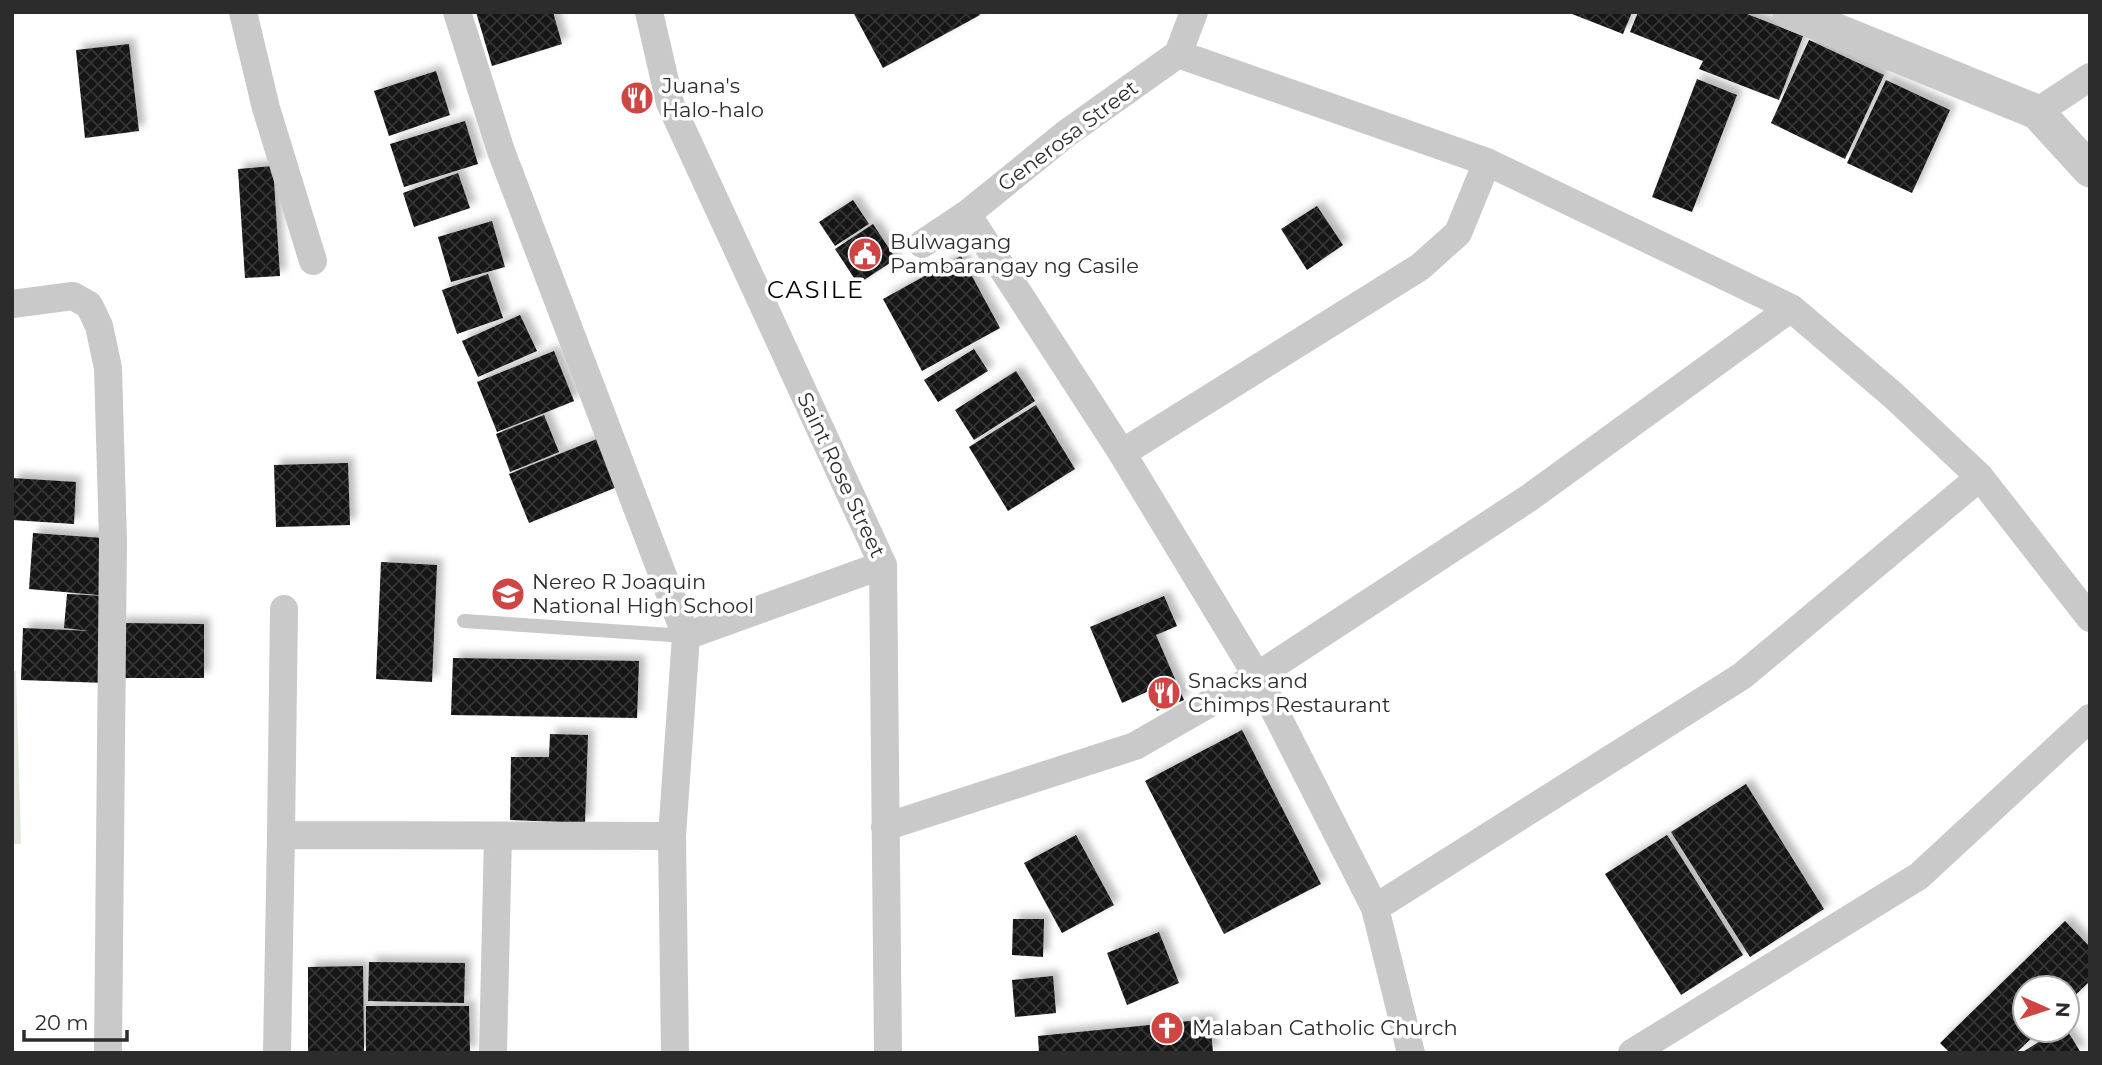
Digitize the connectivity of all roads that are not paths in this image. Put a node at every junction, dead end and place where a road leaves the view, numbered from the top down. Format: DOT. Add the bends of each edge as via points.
graph roads {
  1 [pos="243,12"];
  2 [pos="457,12"];
  3 [pos="649,12"];
  4 [pos="1194,12"];
  5 [pos="1790,12"];
  6 [pos="1178,54"];
  7 [pos="2090,77"];
  8 [pos="2037,112"];
  9 [pos="1487,162"];
  10 [pos="2090,170"];
  11 [pos="967,214"];
  12 [pos="922,244"];
  13 [pos="313,261"];
  14 [pos="12,304"];
  15 [pos="1791,308"];
  16 [pos="1122,453"];
  17 [pos="1980,477"];
  18 [pos="883,565"];
  19 [pos="284,609"];
  20 [pos="2090,618"];
  21 [pos="464,621"];
  22 [pos="685,636"];
  23 [pos="1257,676"];
  24 [pos="2090,718"];
  25 [pos="886,827"];
  26 [pos="281,835"];
  27 [pos="498,835"];
  28 [pos="671,836"];
  29 [pos="1375,908"];
  30 [pos="108,1053"];
  31 [pos="277,1053"];
  32 [pos="493,1053"];
  33 [pos="675,1053"];
  34 [pos="888,1053"];
  35 [pos="1411,1053"];
  36 [pos="1632,1053"];
  1 -- 13 [label="street" via="266,108"];
  2 -- 22 [label="street" via="501,151"];
  3 -- 18 [label="street, Saint Rose Street" via="670,103"];
  4 -- 6 [label="street"];
  5 -- 8 [label="street"];
  6 -- 9 [label="street"];
  6 -- 11 [label="street, Generosa Street" via="1067,133"];
  7 -- 8 [label="street"];
  8 -- 10 [label="street"];
  9 -- 15 [label="street"];
  9 -- 16 [label="street" via="1458,233 1420,267"];
  11 -- 12 [label="street, Generosa Street"];
  11 -- 16 [label="street"];
  14 -- 30 [label="street" via="73,296 89,305 99,326 108,368 113,541"];
  15 -- 17 [label="street"];
  15 -- 23 [label="street" via="1530,498"];
  16 -- 23 [label="street"];
  17 -- 20 [label="street"];
  17 -- 29 [label="street" via="1742,676"];
  18 -- 22 [label="street"];
  18 -- 25 [label="street, Saint Rose Street"];
  19 -- 26 [label="street"];
  21 -- 22 [label="lane"];
  22 -- 28 [label="street"];
  23 -- 25 [label="street" via="1135,746"];
  23 -- 29 [label="street"];
  24 -- 36 [label="street" via="1919,876"];
  25 -- 34 [label="street, Saint Rose Street"];
  26 -- 27 [label="street"];
  26 -- 31 [label="street"];
  27 -- 28 [label="street"];
  27 -- 32 [label="street"];
  28 -- 33 [label="street"];
  29 -- 35 [label="street"];
}
